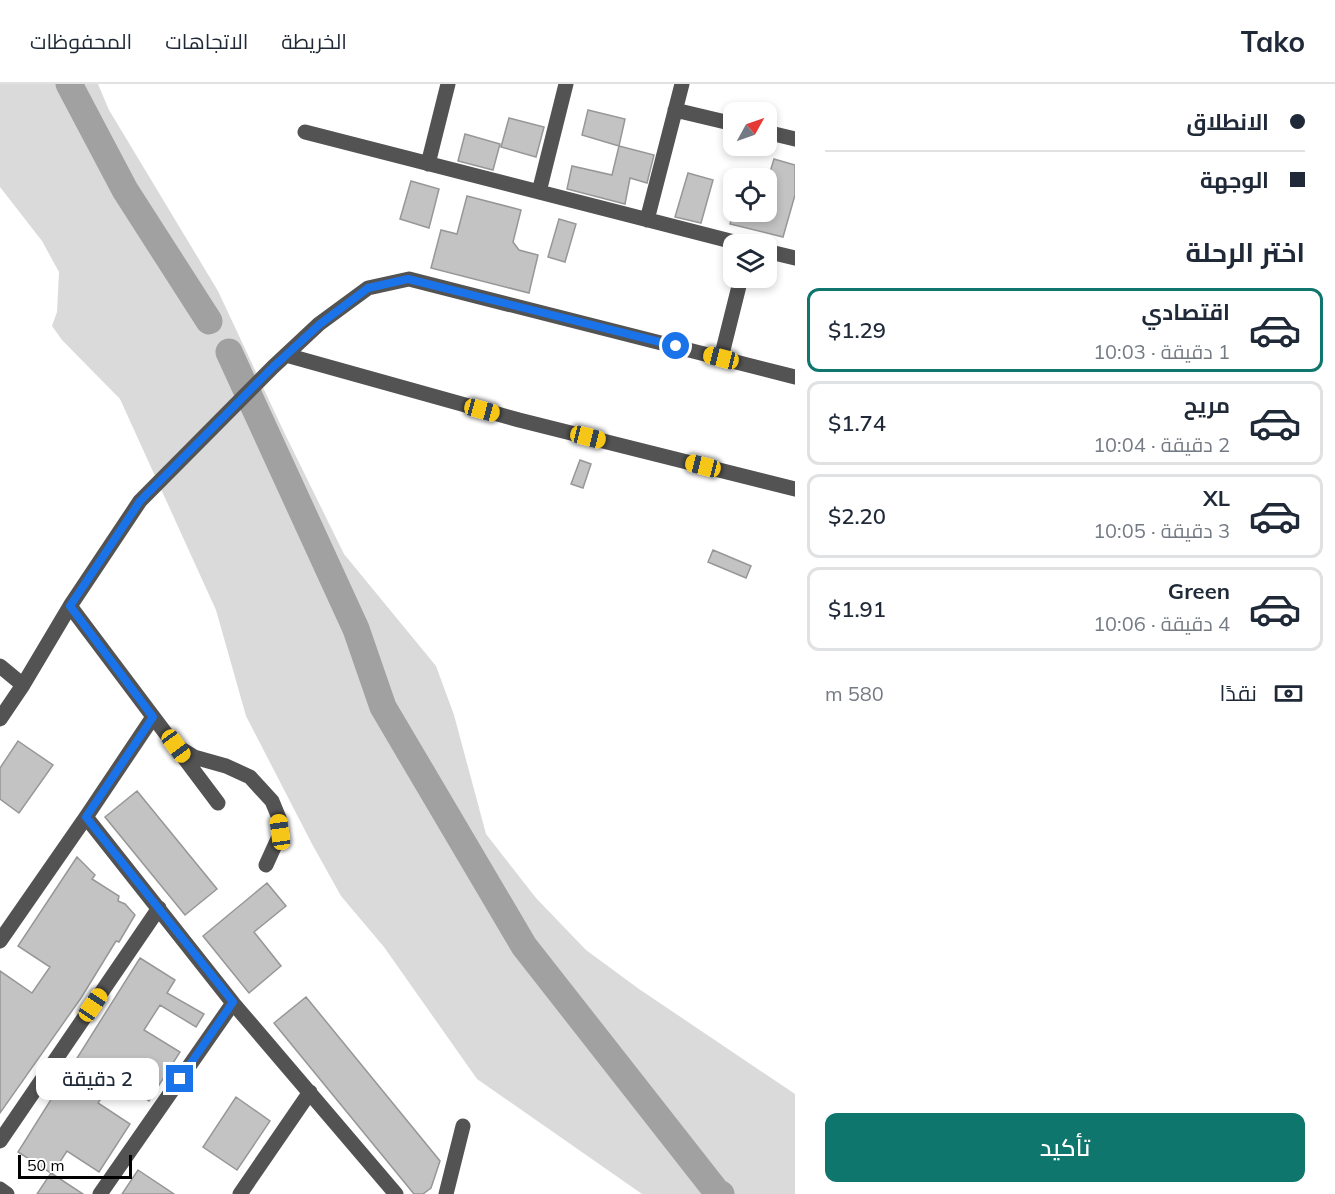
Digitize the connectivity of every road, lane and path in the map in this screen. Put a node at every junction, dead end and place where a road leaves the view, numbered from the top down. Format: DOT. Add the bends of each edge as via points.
graph roads {
  1 [pos="448,84"];
  2 [pos="566,84"];
  3 [pos="682,84"];
  4 [pos="675,110"];
  5 [pos="723,121"];
  6 [pos="305,132"];
  7 [pos="777,135"];
  8 [pos="795,139"];
  9 [pos="428,164"];
  10 [pos="539,192"];
  11 [pos="647,220"];
  12 [pos="723,239"];
  13 [pos="777,254"];
  14 [pos="795,258"];
  15 [pos="738,288"];
  16 [pos="286,355"];
  17 [pos="721,358"];
  18 [pos="795,377"];
  19 [pos="795,489"];
  20 [pos="70,606"];
  21 [pos="0,666"];
  22 [pos="23,685"];
  23 [pos="153,717"];
  24 [pos="0,719"];
  25 [pos="176,746"];
  26 [pos="218,803"];
  27 [pos="86,817"];
  28 [pos="266,865"];
  29 [pos="159,908"];
  30 [pos="0,941"];
  31 [pos="233,1002"];
  32 [pos="310,1092"];
  33 [pos="463,1126"];
  34 [pos="0,1141"];
  35 [pos="0,1189"];
  36 [pos="7,1194"];
  37 [pos="100,1194"];
  38 [pos="240,1194"];
  39 [pos="396,1194"];
  40 [pos="446,1194"];
  1 -- 9 [label="street"];
  2 -- 10 [label="street"];
  3 -- 4 [label="street"];
  4 -- 5 [label="street"];
  4 -- 11 [label="street"];
  6 -- 9 [label="street"];
  7 -- 8 [label="street"];
  9 -- 10 [label="street"];
  10 -- 11 [label="street"];
  11 -- 12 [label="street"];
  13 -- 14 [label="street"];
  15 -- 17 [label="street"];
  16 -- 17 [label="street" via="368,288 408,279"];
  16 -- 19 [label="street" via="509,417"];
  16 -- 20 [label="street" via="140,501"];
  17 -- 18 [label="street"];
  20 -- 22 [label="street"];
  20 -- 23 [label="street"];
  21 -- 22 [label="street"];
  22 -- 24 [label="street"];
  23 -- 25 [label="street"];
  23 -- 27 [label="street"];
  25 -- 26 [label="street"];
  25 -- 28 [label="street" via="194,757 250,777 272,801 280,832"];
  27 -- 29 [label="street"];
  27 -- 30 [label="street"];
  29 -- 31 [label="street"];
  29 -- 34 [label="street"];
  31 -- 32 [label="street"];
  31 -- 37 [label="street"];
  32 -- 38 [label="street"];
  32 -- 39 [label="street"];
  33 -- 40 [label="street"];
  35 -- 36 [label="street"];
}
